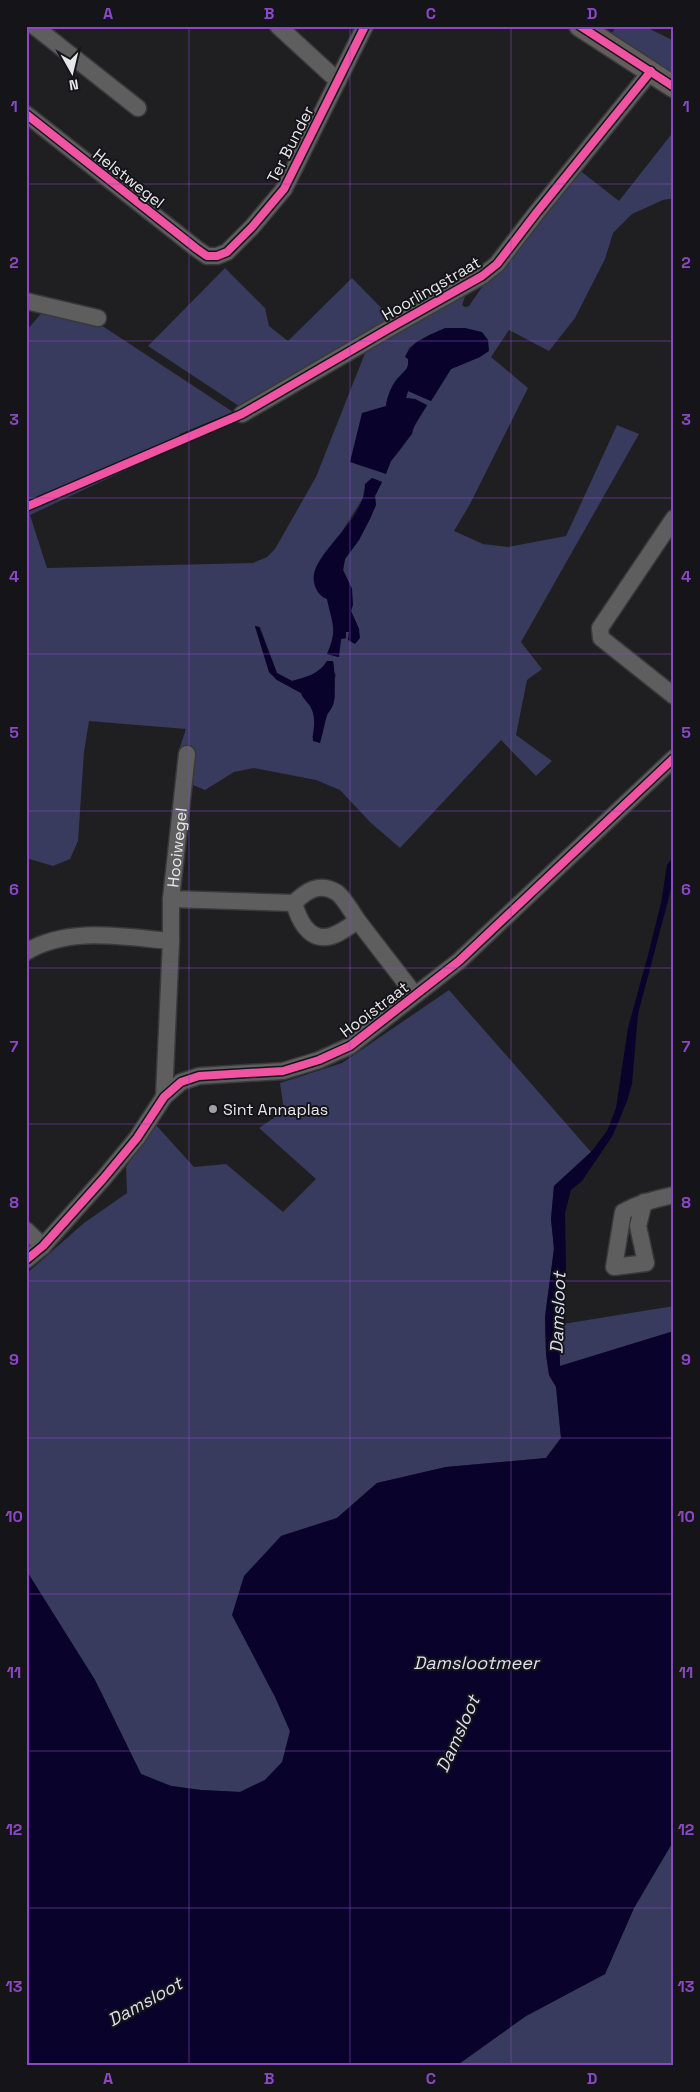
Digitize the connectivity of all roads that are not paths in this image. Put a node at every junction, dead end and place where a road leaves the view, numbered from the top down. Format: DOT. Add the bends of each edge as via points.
graph roads {
  1 [pos="34,26"];
  2 [pos="278,26"];
  3 [pos="365,26"];
  4 [pos="583,27"];
  5 [pos="651,71"];
  6 [pos="338,81"];
  7 [pos="674,87"];
  8 [pos="138,108"];
  9 [pos="26,114"];
  10 [pos="217,256"];
  11 [pos="26,301"];
  12 [pos="98,318"];
  13 [pos="242,414"];
  14 [pos="674,518"];
  15 [pos="674,696"];
  16 [pos="187,754"];
  17 [pos="674,758"];
  18 [pos="171,899"];
  19 [pos="294,903"];
  20 [pos="358,921"];
  21 [pos="171,941"];
  22 [pos="26,952"];
  23 [pos="415,995"];
  24 [pos="164,1097"];
  25 [pos="674,1195"];
  26 [pos="644,1202"];
  27 [pos="26,1230"];
  28 [pos="43,1246"];
  29 [pos="26,1260"];
  1 -- 8 [label="street"];
  2 -- 6 [label="street"];
  3 -- 6 [label="street, Ter Bunder"];
  4 -- 5 [label="main road"];
  5 -- 7 [label="main road"];
  5 -- 13 [label="street, Hoorlingstraat" via="497,264 482,276"];
  6 -- 10 [label="street, Ter Bunder" via="284,189 227,252"];
  9 -- 10 [label="street, Helstwegel" via="197,249 207,256"];
  11 -- 12 [label="street"];
  14 -- 15 [label="street" via="600,628 601,638"];
  16 -- 18 [label="street, Hooiwegel"];
  17 -- 23 [label="street, Hooistraat" via="459,962"];
  18 -- 19 [label="street"];
  18 -- 21 [label="street, Hooiwegel"];
  19 -- 20 [label="street" via="306,891 319,888 337,892"];
  19 -- 20 [label="street" via="298,918 311,933 325,938"];
  20 -- 23 [label="street"];
  21 -- 22 [label="street" via="85,934 40,944"];
  21 -- 24 [label="street, Hooiwegel"];
  23 -- 24 [label="street, Hooistraat" via="350,1046 319,1060 283,1070 199,1076 181,1082"];
  24 -- 28 [label="street, Hooistraat" via="109,1172"];
  25 -- 26 [label="street"];
  26 -- 26 [label="street" via="638,1226 648,1262 614,1267 623,1212"];
  27 -- 28 [label="street"];
  28 -- 29 [label="street, Hooistraat"];
}
